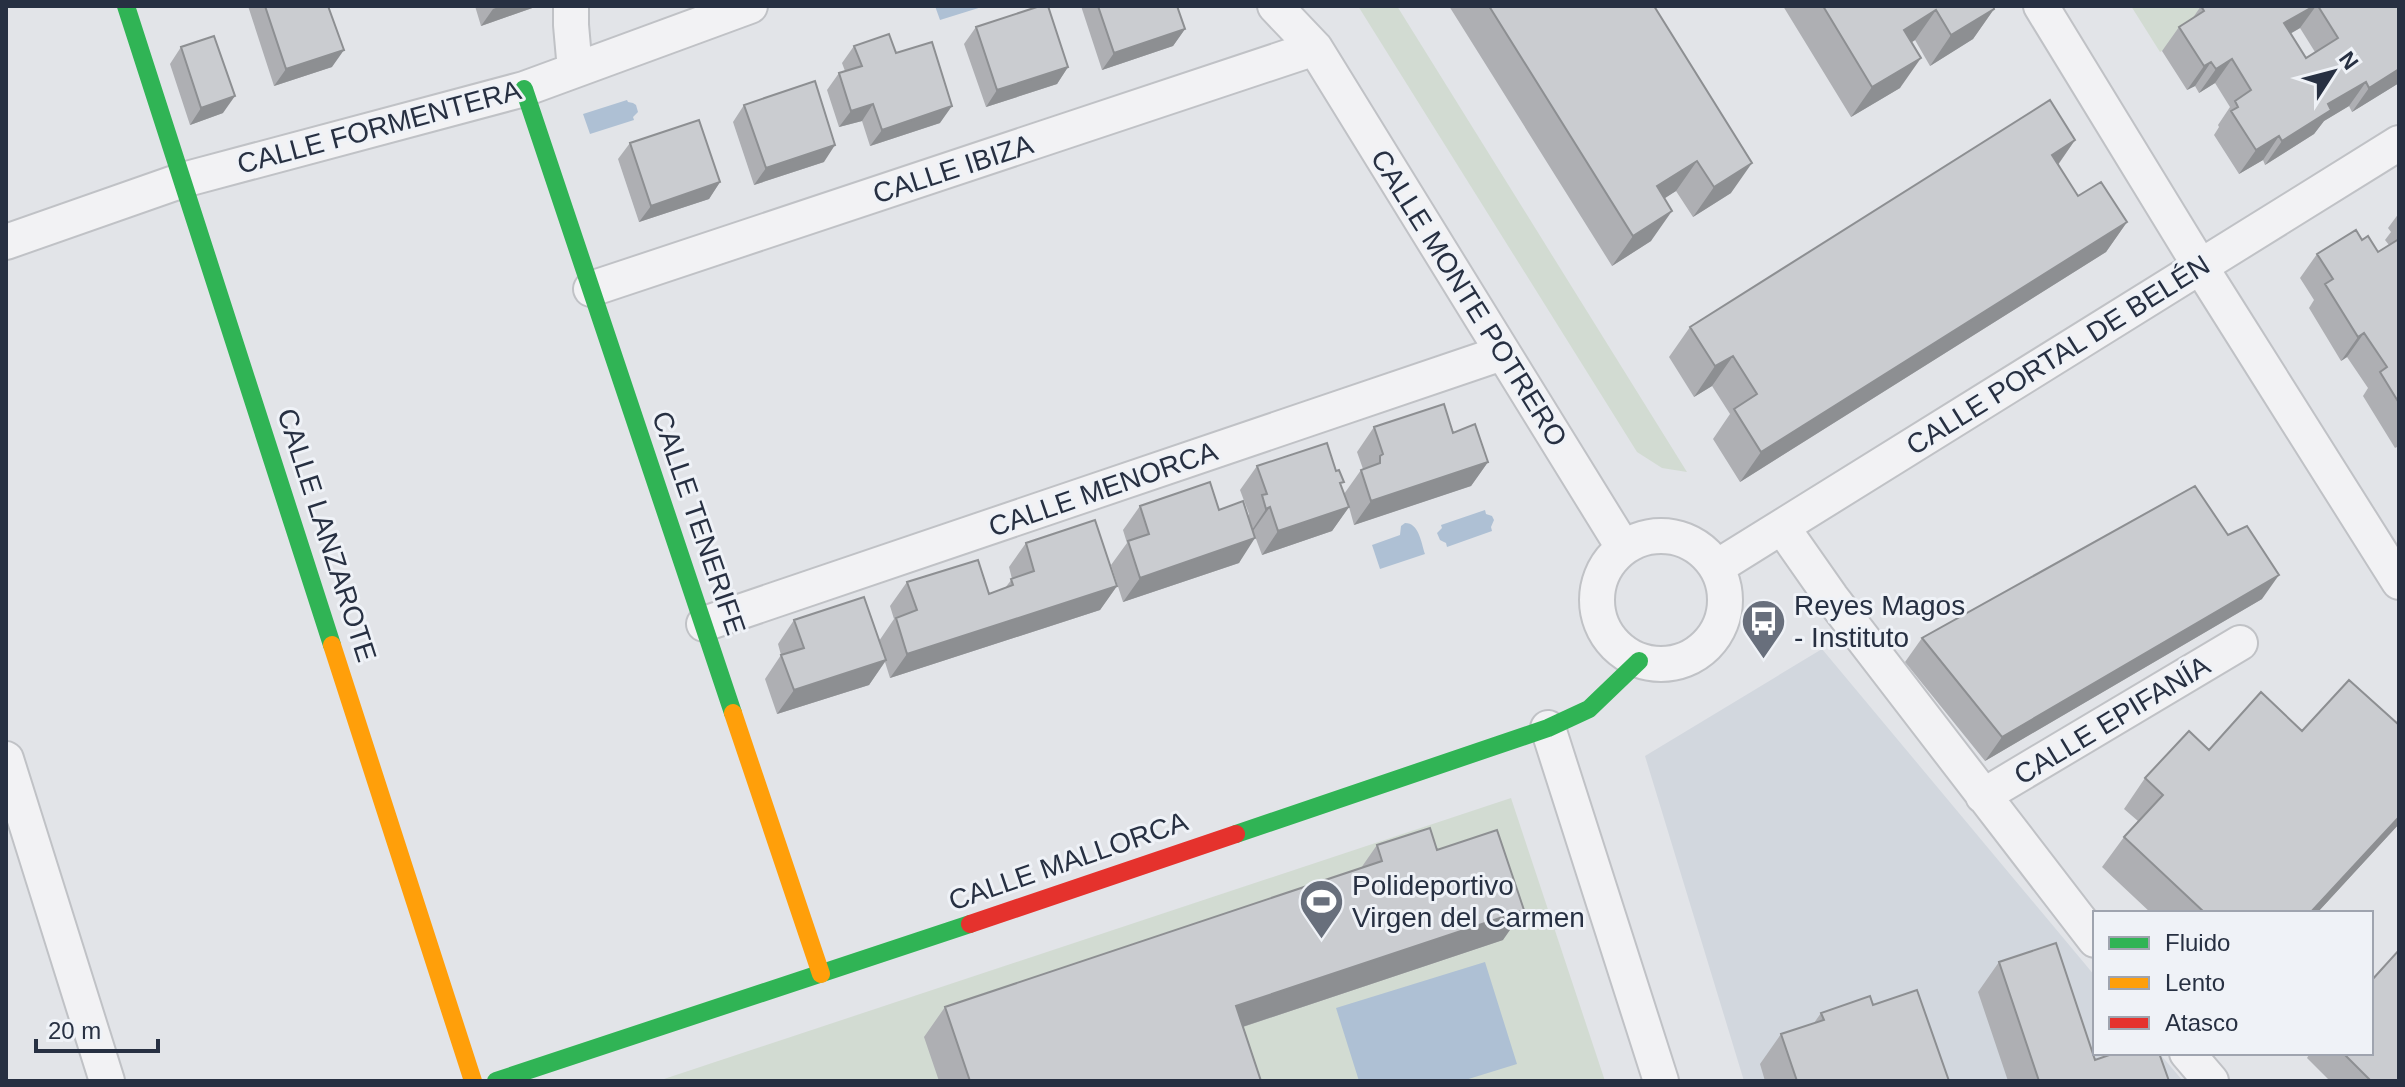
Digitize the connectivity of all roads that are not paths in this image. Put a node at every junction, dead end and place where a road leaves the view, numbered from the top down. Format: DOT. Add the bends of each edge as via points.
graph roads {
  1 [pos="126,6"];
  2 [pos="571,6"];
  3 [pos="750,6"];
  4 [pos="1275,6"];
  5 [pos="1301,6"];
  6 [pos="2041,6"];
  7 [pos="1315,48"];
  8 [pos="575,70"];
  9 [pos="524,89"];
  10 [pos="2399,143"];
  11 [pos="183,180"];
  12 [pos="6,242"];
  13 [pos="2200,266"];
  14 [pos="591,289"];
  15 [pos="1502,353"];
  16 [pos="1782,527"];
  17 [pos="1623,547"];
  18 [pos="1717,567"];
  19 [pos="2399,582"];
  20 [pos="704,624"];
  21 [pos="2240,643"];
  22 [pos="1639,661"];
  23 [pos="1548,728"];
  24 [pos="6,759"];
  25 [pos="1983,796"];
  26 [pos="2093,937"];
  27 [pos="821,974"];
  28 [pos="2189,1055"];
  29 [pos="107,1081"];
  30 [pos="473,1081"];
  31 [pos="496,1081"];
  32 [pos="1661,1081"];
  33 [pos="2211,1081"];
  1 -- 11 [label="street, CALLE LANZAROTE"];
  2 -- 8 [label="street"];
  3 -- 8 [label="street, CALLE FORMENTERA"];
  4 -- 7 [label="street, CALLE MONTE POTRERO"];
  5 -- 7 [label="street, CALLE MONTE POTRERO"];
  6 -- 13 [label="street"];
  7 -- 14 [label="street, CALLE IBIZA"];
  7 -- 15 [label="street, CALLE MONTE POTRERO"];
  8 -- 9 [label="street, CALLE FORMENTERA"];
  9 -- 11 [label="street, CALLE FORMENTERA"];
  9 -- 14 [label="street, CALLE TENERIFE"];
  10 -- 13 [label="street, CALLE PORTAL DE BELÉN"];
  11 -- 12 [label="street, CALLE FORMENTERA"];
  11 -- 30 [label="street, CALLE LANZAROTE"];
  13 -- 16 [label="street, CALLE PORTAL DE BELÉN"];
  13 -- 19 [label="street"];
  14 -- 20 [label="street, CALLE TENERIFE"];
  15 -- 17 [label="street, CALLE MONTE POTRERO"];
  15 -- 20 [label="street, CALLE MENORCA"];
  16 -- 18 [label="street, CALLE PORTAL DE BELÉN"];
  16 -- 25 [label="street"];
  17 -- 18 [label="street" via="1643,538 1677,538 1706,553"];
  17 -- 22 [label="street" via="1602,575 1598,611 1614,644"];
  18 -- 22 [label="street" via="1726,597 1722,623 1713,638 1701,652 1672,664"];
  20 -- 27 [label="street, CALLE TENERIFE"];
  21 -- 25 [label="street, CALLE EPIFANÍA"];
  22 -- 23 [label="street, CALLE MALLORCA" via="1589,709"];
  23 -- 27 [label="street, CALLE MALLORCA"];
  23 -- 32 [label="street"];
  24 -- 29 [label="street"];
  25 -- 26 [label="street"];
  27 -- 31 [label="street, CALLE MALLORCA"];
  28 -- 33 [label="street"];
}
